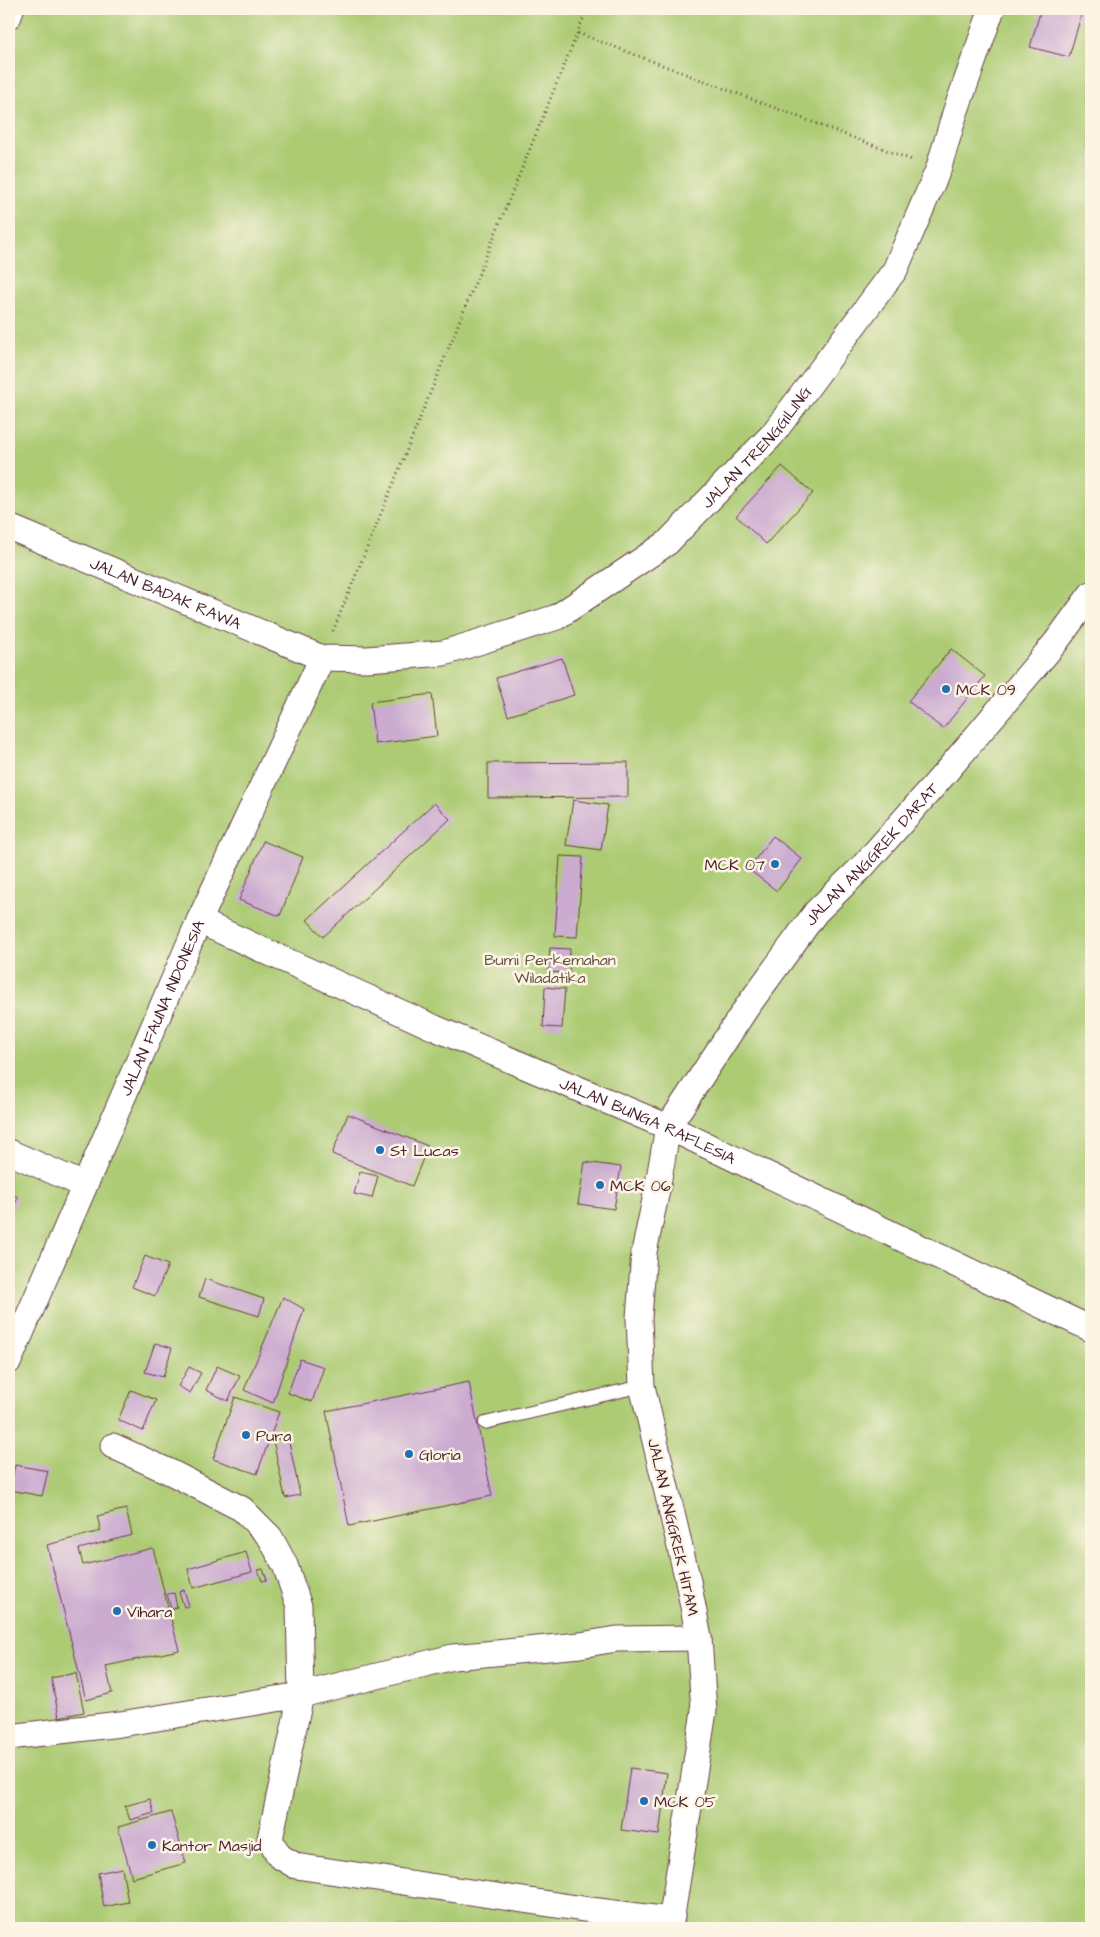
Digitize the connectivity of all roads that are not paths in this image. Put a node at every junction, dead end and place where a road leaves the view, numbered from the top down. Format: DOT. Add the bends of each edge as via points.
graph roads {
  1 [pos="11,9"];
  2 [pos="992,9"];
  3 [pos="9,16"];
  4 [pos="9,527"];
  5 [pos="1091,594"];
  6 [pos="322,658"];
  7 [pos="199,921"];
  8 [pos="668,1127"];
  9 [pos="9,1152"];
  10 [pos="84,1185"];
  11 [pos="1091,1329"];
  12 [pos="9,1361"];
  13 [pos="642,1386"];
  14 [pos="485,1423"];
  15 [pos="113,1446"];
  16 [pos="700,1638"];
  17 [pos="300,1694"];
  18 [pos="9,1737"];
  19 [pos="670,1924"];
  1 -- 3 [label="street"];
  2 -- 6 [label="street, JALAN TRENGGILING" via="938,170 895,270 772,436 667,544 557,617 444,653 367,659"];
  4 -- 6 [label="street, JALAN BADAK RAWA"];
  5 -- 8 [label="street, JALAN ANGGREK DARAT" via="1056,642 940,779 863,866 816,912 747,1007"];
  6 -- 7 [label="street, JALAN FAUNA INDONESIA"];
  7 -- 8 [label="street, JALAN BUNGA RAFLESIA" via="435,1028"];
  7 -- 10 [label="street, JALAN FAUNA INDONESIA"];
  8 -- 11 [label="street, JALAN BUNGA RAFLESIA"];
  8 -- 13 [label="street, JALAN ANGGREK HITAM" via="644,1252 639,1318"];
  9 -- 10 [label="street"];
  10 -- 12 [label="street, JALAN FAUNA INDONESIA"];
  13 -- 14 [label="lane"];
  13 -- 16 [label="street, JALAN ANGGREK HITAM"];
  15 -- 17 [label="street" via="242,1510 270,1537 286,1565 298,1606"];
  16 -- 17 [label="street" via="617,1639 453,1657"];
  16 -- 19 [label="street, JALAN ANGGREK HITAM" via="704,1711"];
  17 -- 18 [label="street" via="120,1724"];
  17 -- 19 [label="street" via="270,1839 279,1856 296,1866 543,1901"];
}
